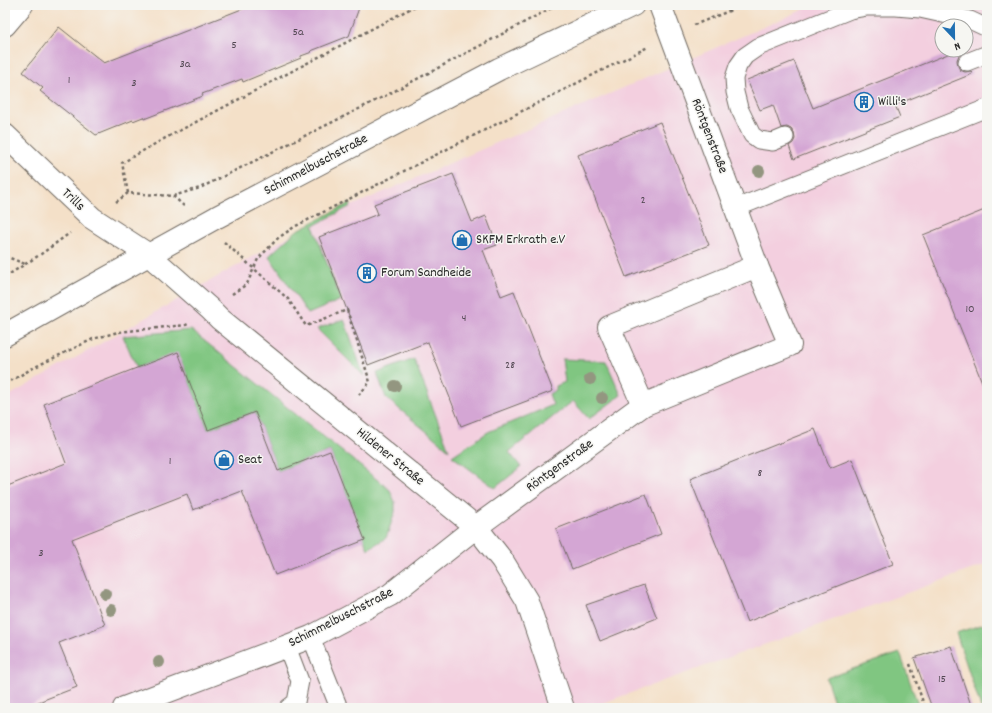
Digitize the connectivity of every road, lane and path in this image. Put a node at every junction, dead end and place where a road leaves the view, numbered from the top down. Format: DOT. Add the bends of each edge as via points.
graph roads {
  1 [pos="22,5"];
  2 [pos="417,5"];
  3 [pos="557,5"];
  4 [pos="633,5"];
  5 [pos="660,5"];
  6 [pos="744,5"];
  7 [pos="5,25"];
  8 [pos="987,28"];
  9 [pos="671,35"];
  10 [pos="987,55"];
  11 [pos="967,62"];
  12 [pos="987,108"];
  13 [pos="5,136"];
  14 [pos="785,137"];
  15 [pos="128,193"];
  16 [pos="736,208"];
  17 [pos="204,224"];
  18 [pos="5,256"];
  19 [pos="149,256"];
  20 [pos="25,264"];
  21 [pos="757,266"];
  22 [pos="254,268"];
  23 [pos="247,284"];
  24 [pos="186,325"];
  25 [pos="5,335"];
  26 [pos="5,384"];
  27 [pos="643,405"];
  28 [pos="340,416"];
  29 [pos="476,527"];
  30 [pos="311,637"];
  31 [pos="287,647"];
  32 [pos="910,664"];
  33 [pos="124,708"];
  34 [pos="288,708"];
  35 [pos="339,708"];
  36 [pos="564,708"];
  37 [pos="925,708"];
  1 -- 7 [label="street"];
  2 -- 15 [label="path" via="122,163"];
  3 -- 17 [label="path" via="385,96 200,188 173,196"];
  4 -- 17 [label="street, Schimmelbuschstraße" via="499,69"];
  5 -- 9 [label="street, Röntgenstraße"];
  6 -- 9 [label="path"];
  8 -- 14 [label="lane" via="970,20 920,9 867,7 850,10 758,47 745,56 738,66 734,78 734,92 752,135 759,140 773,142"];
  9 -- 16 [label="street, Röntgenstraße"];
  9 -- 22 [label="path" via="294,228 277,239 258,259"];
  10 -- 11 [label="lane"];
  12 -- 16 [label="lane"];
  13 -- 19 [label="street, Trills" via="92,218"];
  16 -- 21 [label="street, Röntgenstraße"];
  17 -- 19 [label="street, Schimmelbuschstraße"];
  17 -- 22 [label="path"];
  18 -- 20 [label="path"];
  19 -- 25 [label="street, Schimmelbuschstraße"];
  19 -- 28 [label="street, Hildener Straße" via="220,319"];
  21 -- 27 [label="street, Röntgenstraße" via="790,345"];
  21 -- 27 [label="street" via="609,327"];
  22 -- 23 [label="path"];
  22 -- 28 [label="path" via="288,299 306,326 347,310 370,382"];
  24 -- 26 [label="path" via="118,332 93,339"];
  27 -- 29 [label="street, Röntgenstraße"];
  28 -- 29 [label="street, Hildener Straße"];
  29 -- 30 [label="street, Schimmelbuschstraße" via="390,595"];
  29 -- 36 [label="street, Hildener Straße" via="502,560 527,601"];
  30 -- 31 [label="street, Schimmelbuschstraße"];
  30 -- 35 [label="lane"];
  31 -- 33 [label="street, Schimmelbuschstraße"];
  31 -- 34 [label="lane" via="300,681 296,702"];
  32 -- 37 [label="path"];
}
